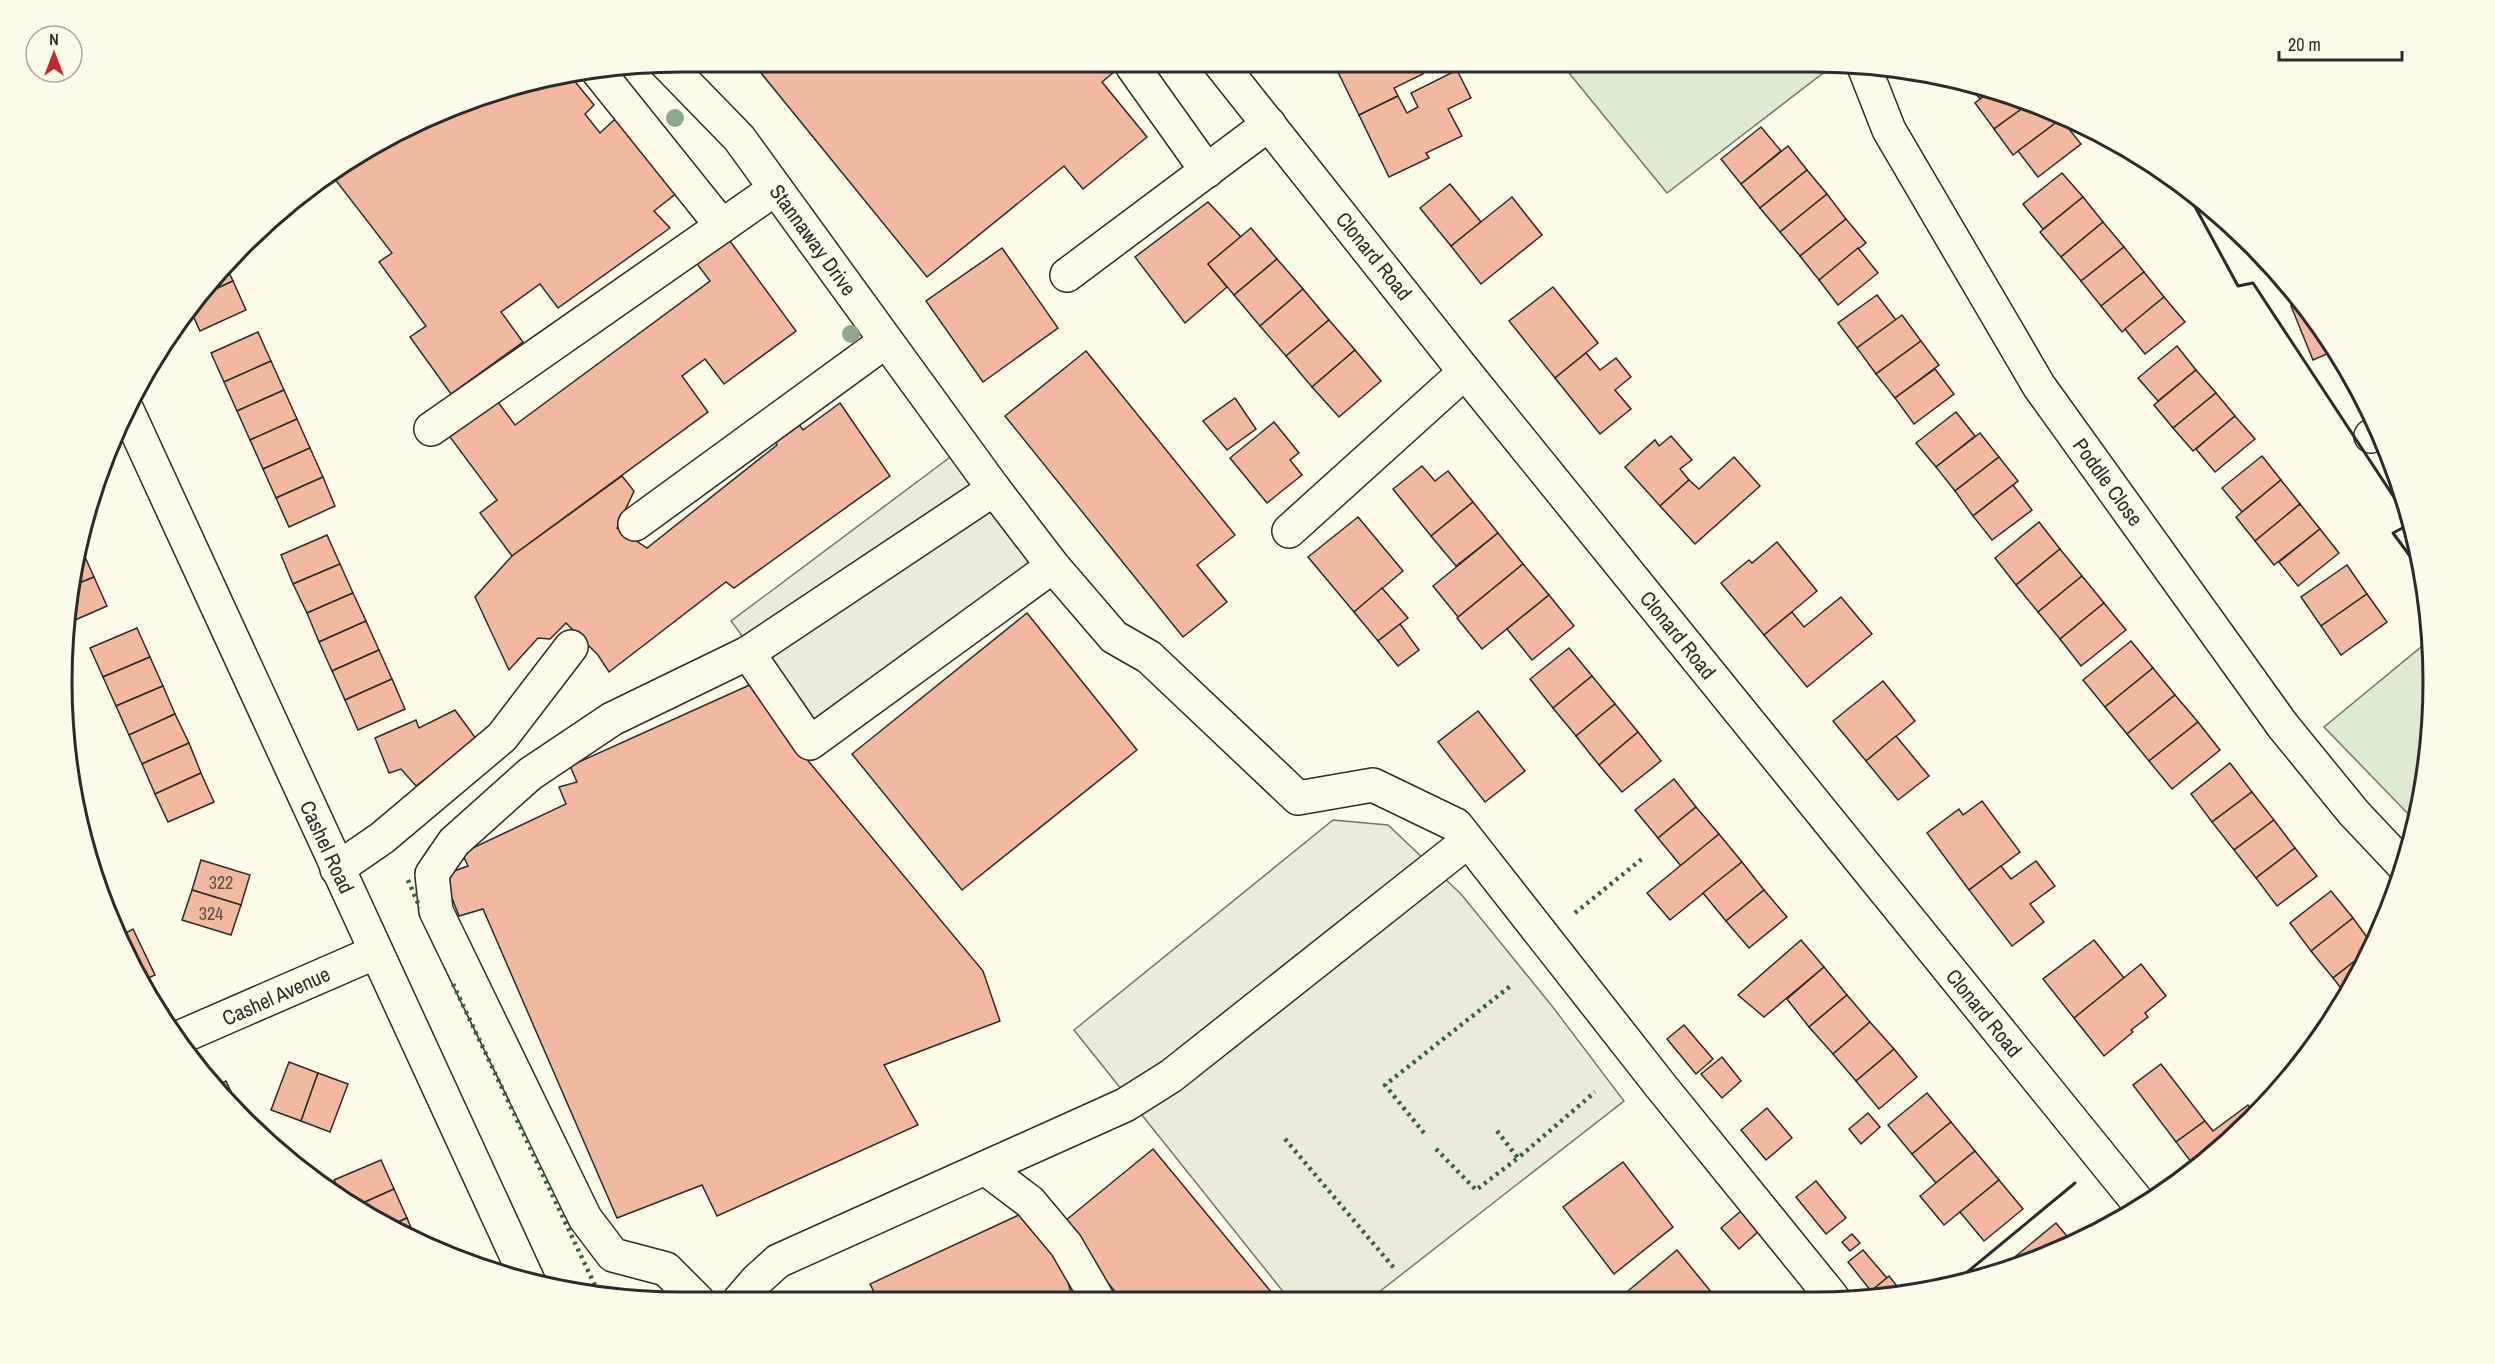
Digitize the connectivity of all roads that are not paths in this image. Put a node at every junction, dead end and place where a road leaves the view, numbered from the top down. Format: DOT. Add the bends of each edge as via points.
graph roads {
  1 [pos="675,72"];
  2 [pos="1137,72"];
  3 [pos="1227,72"];
  4 [pos="1867,74"];
  5 [pos="603,77"];
  6 [pos="1269,124"];
  7 [pos="1207,171"];
  8 [pos="775,189"];
  9 [pos="722,226"];
  10 [pos="1067,275"];
  11 [pos="886,341"];
  12 [pos="1465,372"];
  13 [pos="131,420"];
  14 [pos="431,429"];
  15 [pos="994,489"];
  16 [pos="635,524"];
  17 [pos="1289,531"];
  18 [pos="1053,566"];
  19 [pos="571,647"];
  20 [pos="748,653"];
  21 [pos="1468,841"];
  22 [pos="2397,858"];
  23 [pos="338,869"];
  24 [pos="376,952"];
  25 [pos="185,1035"];
  26 [pos="985,1168"];
  27 [pos="2135,1199"];
  28 [pos="524,1271"];
  29 [pos="689,1292"];
  30 [pos="747,1292"];
  31 [pos="1093,1292"];
  32 [pos="1828,1292"];
  1 -- 8 [label="street, Stannaway Drive" via="739,138"];
  2 -- 7 [label="street"];
  3 -- 6 [label="street, Clonard Road"];
  4 -- 22 [label="street, Poddle Close" via="1889,130 2039,386 2283,726"];
  5 -- 9 [label="street"];
  6 -- 7 [label="street"];
  6 -- 12 [label="street, Clonard Road"];
  7 -- 10 [label="street"];
  8 -- 9 [label="street"];
  8 -- 11 [label="street, Stannaway Drive"];
  9 -- 14 [label="street"];
  11 -- 15 [label="street, Stannaway Drive"];
  11 -- 16 [label="street"];
  12 -- 17 [label="street"];
  12 -- 27 [label="street, Clonard Road"];
  13 -- 23 [label="street, Cashel Road"];
  15 -- 18 [label="street, Stannaway Drive"];
  15 -- 20 [label="street"];
  18 -- 20 [label="street" via="810,743"];
  18 -- 21 [label="street, Stannaway Drive" via="1114,637 1149,657 1298,798 1373,785 1456,825"];
  19 -- 23 [label="street" via="502,737 382,838"];
  20 -- 29 [label="street" via="612,718 530,774 454,842 432,874 436,911 585,1218 613,1256 666,1269"];
  21 -- 26 [label="street" via="1170,1076 1125,1105"];
  21 -- 32 [label="street"];
  23 -- 24 [label="street, Cashel Road"];
  24 -- 25 [label="street, Cashel Avenue"];
  24 -- 28 [label="street, Cashel Road"];
  26 -- 30 [label="street" via="778,1261"];
  26 -- 31 [label="street" via="1030,1202 1066,1245"];
}
